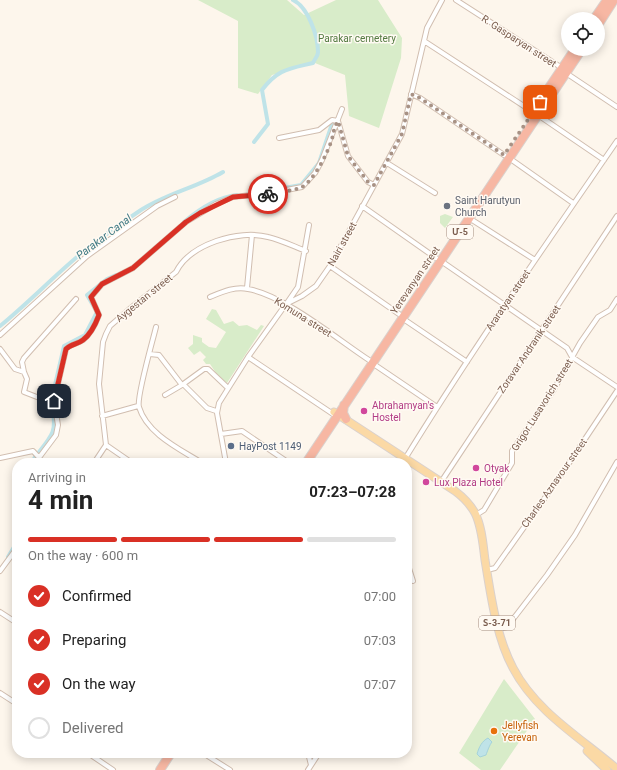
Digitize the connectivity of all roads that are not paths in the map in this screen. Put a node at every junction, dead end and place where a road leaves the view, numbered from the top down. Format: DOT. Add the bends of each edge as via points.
graph roads {
  1 [pos="442,0"];
  2 [pos="456,0"];
  3 [pos="613,3"];
  4 [pos="602,12"];
  5 [pos="605,15"];
  6 [pos="424,41"];
  7 [pos="571,56"];
  8 [pos="576,56"];
  9 [pos="564,70"];
  10 [pos="411,94"];
  11 [pos="617,107"];
  12 [pos="342,109"];
  13 [pos="535,114"];
  14 [pos="338,121"];
  15 [pos="279,138"];
  16 [pos="617,141"];
  17 [pos="506,157"];
  18 [pos="604,160"];
  19 [pos="387,163"];
  20 [pos="374,185"];
  21 [pos="435,193"];
  22 [pos="175,197"];
  23 [pos="573,203"];
  24 [pos="362,206"];
  25 [pos="617,216"];
  26 [pos="469,218"];
  27 [pos="310,225"];
  28 [pos="252,235"];
  29 [pos="306,251"];
  30 [pos="438,259"];
  31 [pos="535,260"];
  32 [pos="330,266"];
  33 [pos="247,288"];
  34 [pos="210,297"];
  35 [pos="617,298"];
  36 [pos="76,299"];
  37 [pos="286,304"];
  38 [pos="505,306"];
  39 [pos="400,316"];
  40 [pos="156,327"];
  41 [pos="542,332"];
  42 [pos="0,335"];
  43 [pos="0,349"];
  44 [pos="150,354"];
  45 [pos="248,357"];
  46 [pos="572,357"];
  47 [pos="370,361"];
  48 [pos="467,362"];
  49 [pos="24,372"];
  50 [pos="182,384"];
  51 [pos="617,387"];
  52 [pos="228,388"];
  53 [pos="617,391"];
  54 [pos="165,395"];
  55 [pos="54,401"];
  56 [pos="344,405"];
  57 [pos="138,406"];
  58 [pos="438,407"];
  59 [pos="216,411"];
  60 [pos="334,414"];
  61 [pos="102,416"];
  62 [pos="346,419"];
  63 [pos="221,434"];
  64 [pos="106,445"];
  65 [pos="40,457"];
  66 [pos="0,458"];
  67 [pos="97,458"];
  68 [pos="125,458"];
  69 [pos="194,458"];
  70 [pos="225,458"];
  71 [pos="281,458"];
  72 [pos="303,458"];
  73 [pos="309,458"];
  74 [pos="399,458"];
  75 [pos="400,458"];
  76 [pos="407,458"];
  77 [pos="617,462"];
  78 [pos="412,466"];
  79 [pos="412,467"];
  80 [pos="441,482"];
  81 [pos="476,516"];
  82 [pos="12,554"];
  83 [pos="0,570"];
  84 [pos="487,570"];
  85 [pos="412,578"];
  86 [pos="413,581"];
  87 [pos="0,612"];
  88 [pos="12,620"];
  89 [pos="498,629"];
  90 [pos="0,693"];
  91 [pos="12,701"];
  92 [pos="95,758"];
  93 [pos="162,758"];
  94 [pos="168,758"];
  95 [pos="212,758"];
  96 [pos="309,758"];
  97 [pos="316,758"];
  98 [pos="311,765"];
  99 [pos="617,769"];
  100 [pos="113,770"];
  101 [pos="154,770"];
  102 [pos="160,770"];
  103 [pos="230,770"];
  104 [pos="308,770"];
  105 [pos="607,770"];
  1 -- 6 [label="street, Nairi street" via="427,28"];
  2 -- 9 [label="street, R. Gasparyan street"];
  3 -- 4 [label="highway"];
  3 -- 5 [label="highway"];
  6 -- 10 [label="street, Nairi street"];
  6 -- 13 [label="street"];
  7 -- 9 [label="highway, Yerevanyan street / Մ-5"];
  8 -- 9 [label="highway, Yerevanyan street / Մ-5"];
  9 -- 11 [label="street, R. Gasparyan street"];
  9 -- 13 [label="highway, Yerevanyan street / Մ-5"];
  10 -- 17 [label="street"];
  10 -- 19 [label="street, Nairi street" via="402,134"];
  12 -- 14 [label="street"];
  13 -- 17 [label="highway, Yerevanyan street / Մ-5"];
  13 -- 18 [label="street"];
  14 -- 15 [label="street" via="332,120 319,130"];
  14 -- 20 [label="street" via="348,156 368,182"];
  14 -- 55 [label="street" via="315,173 302,187 233,197 216,204 186,222 133,268 102,284 91,297 99,315 95,325 84,339 66,349"];
  16 -- 18 [label="street, Araratyan street"];
  17 -- 23 [label="street"];
  17 -- 26 [label="highway, Yerevanyan street / Մ-5"];
  17 -- 30 [label="highway, Yerevanyan street / Մ-5"];
  18 -- 23 [label="street, Araratyan street"];
  19 -- 20 [label="street, Nairi street"];
  19 -- 21 [label="street"];
  20 -- 24 [label="street, Nairi street"];
  22 -- 42 [label="street" via="87,256"];
  23 -- 31 [label="street, Araratyan street"];
  24 -- 30 [label="street"];
  24 -- 32 [label="street, Nairi street"];
  25 -- 41 [label="street, Zoravar Andranik street"];
  26 -- 30 [label="highway, Yerevanyan street / Մ-5"];
  26 -- 31 [label="street"];
  27 -- 29 [label="street"];
  28 -- 29 [label="street, Aygestan street" via="267,237"];
  28 -- 33 [label="street"];
  28 -- 61 [label="street, Aygestan street" via="220,239 200,249 181,262 176,272 110,326 103,342 99,384"];
  29 -- 37 [label="street" via="298,286"];
  30 -- 38 [label="street"];
  30 -- 39 [label="highway, Yerevanyan street / Մ-5"];
  31 -- 38 [label="street, Araratyan street"];
  32 -- 37 [label="street, Nairi street" via="316,286"];
  32 -- 39 [label="street"];
  33 -- 34 [label="street, Komuna street" via="228,290"];
  33 -- 37 [label="street, Komuna street"];
  35 -- 46 [label="street, Grigor Lusavorich street" via="610,310 598,318"];
  36 -- 49 [label="street" via="24,358"];
  37 -- 45 [label="street, Nairi street"];
  37 -- 47 [label="street, Komuna street"];
  38 -- 41 [label="street"];
  38 -- 48 [label="street, Araratyan street"];
  39 -- 47 [label="highway, Yerevanyan street / Մ-5"];
  39 -- 48 [label="street"];
  40 -- 44 [label="street"];
  41 -- 46 [label="street" via="567,348"];
  41 -- 80 [label="street, Zoravar Andranik street"];
  43 -- 49 [label="street" via="15,369"];
  44 -- 50 [label="street" via="158,356"];
  44 -- 57 [label="street"];
  45 -- 52 [label="street, Nairi street"];
  45 -- 60 [label="street"];
  46 -- 51 [label="street"];
  46 -- 81 [label="street, Grigor Lusavorich street" via="553,391 512,451 512,463 484,510"];
  47 -- 56 [label="highway, Yerevanyan street / Մ-5"];
  47 -- 58 [label="street, Komuna street"];
  47 -- 60 [label="highway, Yerevanyan street / Մ-5"];
  48 -- 58 [label="street, Araratyan street"];
  49 -- 55 [label="street" via="27,379 24,392"];
  50 -- 52 [label="street" via="208,369"];
  50 -- 54 [label="street"];
  50 -- 59 [label="street" via="207,408"];
  52 -- 59 [label="street, Nairi street"];
  53 -- 84 [label="street, Charles Aznavour street" via="495,568"];
  55 -- 65 [label="street" via="58,425 56,435"];
  56 -- 60 [label="highway, Yerevanyan street / Մ-5"];
  56 -- 62 [label="highway" via="343,413"];
  57 -- 61 [label="street"];
  57 -- 69 [label="street" via="146,422 156,433"];
  58 -- 76 [label="street, Araratyan street"];
  59 -- 63 [label="street"];
  60 -- 62 [label="main road, Տ-3-71"];
  60 -- 72 [label="highway, Yerevanyan street / Մ-5"];
  60 -- 73 [label="highway, Yerevanyan street / Մ-5"];
  60 -- 74 [label="main road, Տ-3-71"];
  61 -- 64 [label="street, Aygestan street"];
  62 -- 75 [label="main road, Տ-3-71"];
  63 -- 70 [label="street"];
  63 -- 71 [label="street" via="242,431"];
  64 -- 67 [label="street"];
  64 -- 68 [label="street"];
  65 -- 66 [label="street" via="33,451"];
  77 -- 89 [label="street" via="575,535 547,575 507,627"];
  78 -- 80 [label="main road, Տ-3-71"];
  79 -- 105 [label="main road, Տ-3-71" via="457,498 470,514 475,527 494,631 516,682 540,711"];
  80 -- 81 [label="main road, Տ-3-71" via="464,498"];
  81 -- 84 [label="main road, Տ-3-71"];
  82 -- 83 [label="street"];
  84 -- 89 [label="main road, Տ-3-71"];
  85 -- 86 [label="street"];
  87 -- 88 [label="street"];
  89 -- 99 [label="main road, Տ-3-71" via="510,662 529,693 554,718"];
  90 -- 91 [label="street"];
  92 -- 100 [label="street"];
  93 -- 101 [label="highway"];
  94 -- 102 [label="highway"];
  95 -- 103 [label="street"];
  96 -- 98 [label="street"];
  97 -- 98 [label="street"];
  98 -- 104 [label="street"];
}
